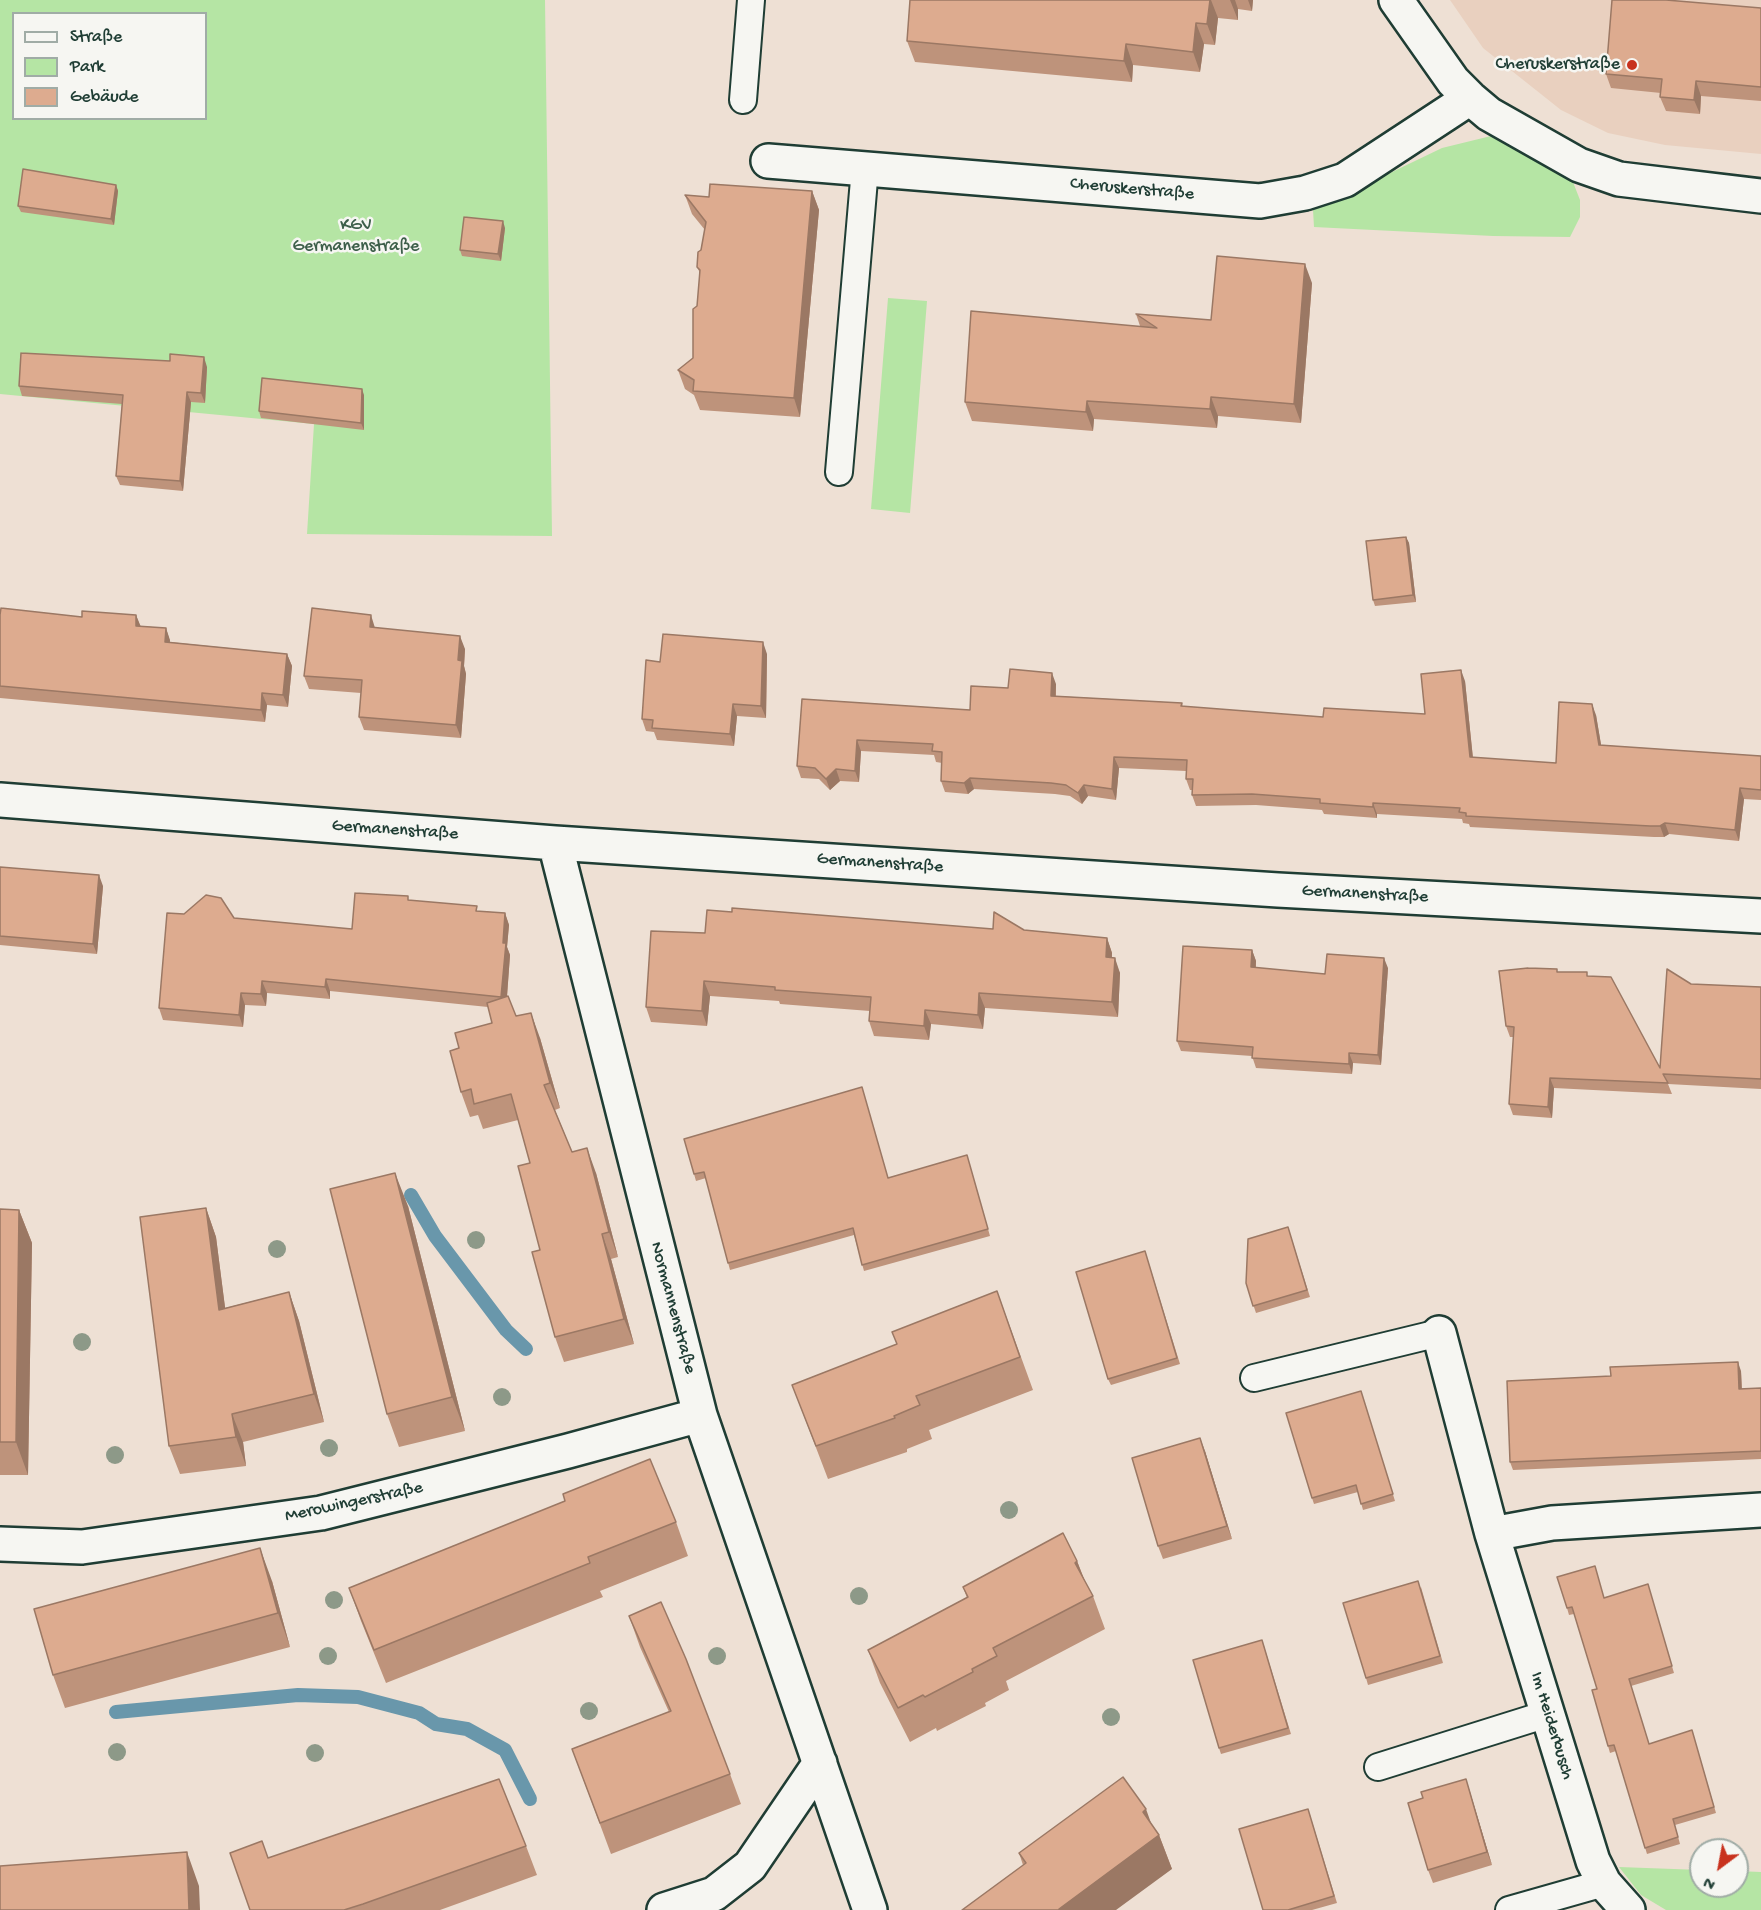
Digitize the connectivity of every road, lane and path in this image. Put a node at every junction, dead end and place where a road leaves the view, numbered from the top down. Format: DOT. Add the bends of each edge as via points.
graph roads {
  1 [pos="751,0"];
  2 [pos="1396,0"];
  3 [pos="1470,98"];
  4 [pos="743,100"];
  5 [pos="768,160"];
  6 [pos="865,168"];
  7 [pos="1761,196"];
  8 [pos="839,472"];
  9 [pos="0,800"];
  10 [pos="555,843"];
  11 [pos="1761,916"];
  12 [pos="1439,1333"];
  13 [pos="1254,1378"];
  14 [pos="700,1415"];
  15 [pos="1761,1510"];
  16 [pos="1492,1533"];
  17 [pos="0,1544"];
  18 [pos="1547,1714"];
  19 [pos="820,1763"];
  20 [pos="1378,1767"];
  21 [pos="1604,1883"];
  22 [pos="664,1910"];
  23 [pos="870,1910"];
  24 [pos="1509,1910"];
  25 [pos="1628,1910"];
  1 -- 4 [label="lane"];
  2 -- 3 [label="street" via="1447,73"];
  3 -- 6 [label="street, Cheruskerstraße" via="1345,180 1305,194 1260,201"];
  3 -- 7 [label="street" via="1489,114 1579,165 1618,179"];
  5 -- 6 [label="street, Cheruskerstraße"];
  6 -- 8 [label="lane"];
  9 -- 10 [label="street, Germanenstraße"];
  10 -- 11 [label="street, Germanenstraße" via="1278,890"];
  10 -- 14 [label="street, Normannenstraße"];
  12 -- 13 [label="lane"];
  12 -- 16 [label="street, Im Heiderbusch"];
  14 -- 17 [label="street, Merowingerstraße" via="321,1513 82,1547"];
  14 -- 19 [label="street, Normannenstraße"];
  15 -- 16 [label="street" via="1552,1523"];
  16 -- 18 [label="street, Im Heiderbusch"];
  18 -- 20 [label="lane"];
  18 -- 21 [label="street, Im Heiderbusch" via="1593,1861"];
  19 -- 22 [label="street" via="750,1866 714,1894"];
  19 -- 23 [label="street, Normannenstraße"];
  21 -- 24 [label="lane"];
  21 -- 25 [label="street, Im Heiderbusch"];
}
